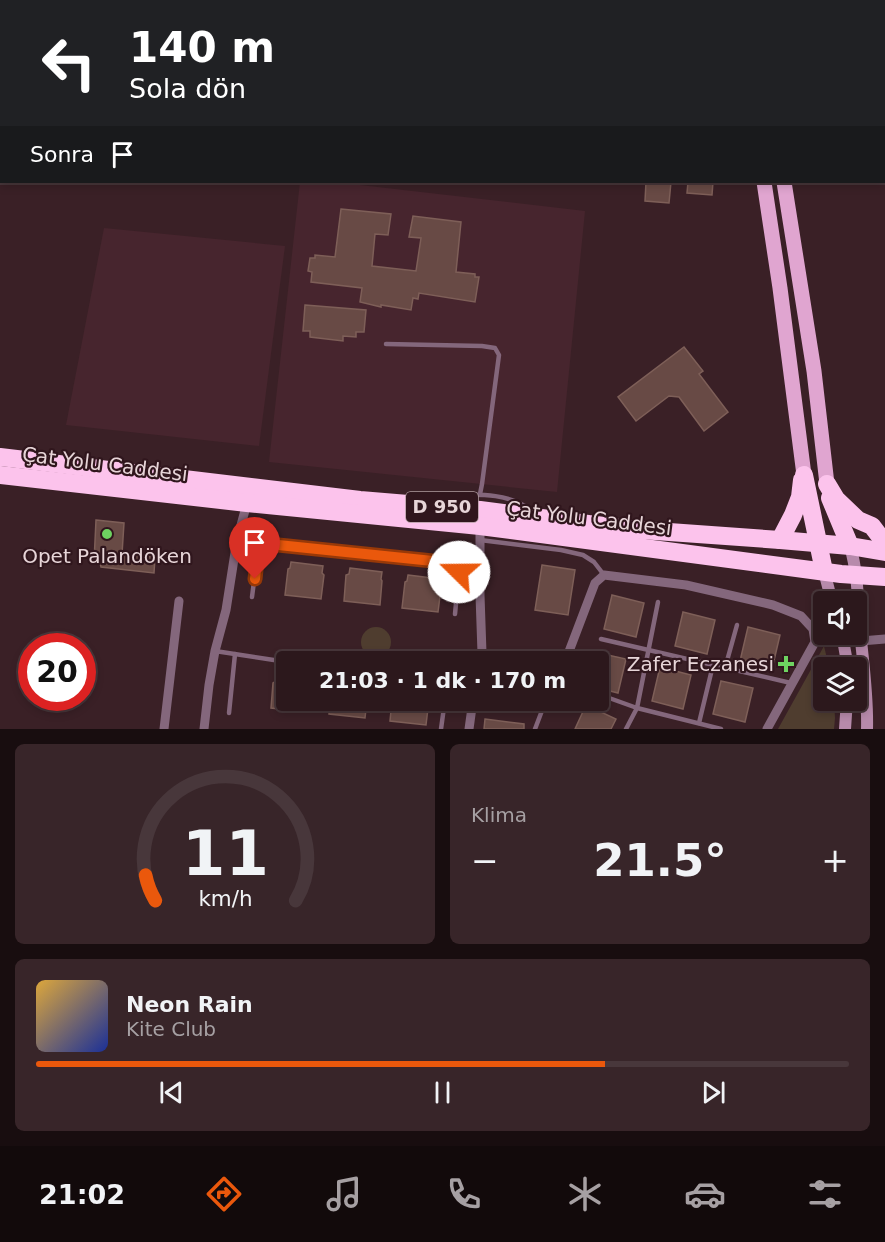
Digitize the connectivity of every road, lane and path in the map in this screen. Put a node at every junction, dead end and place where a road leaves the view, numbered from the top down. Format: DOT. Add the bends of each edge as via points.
graph roads {
  1 [pos="764,183"];
  2 [pos="783,183"];
  3 [pos="386,344"];
  4 [pos="0,457"];
  5 [pos="0,475"];
  6 [pos="804,475"];
  7 [pos="827,484"];
  8 [pos="480,494"];
  9 [pos="247,503"];
  10 [pos="418,505"];
  11 [pos="543,518"];
  12 [pos="480,533"];
  13 [pos="237,540"];
  14 [pos="780,540"];
  15 [pos="259,543"];
  16 [pos="818,543"];
  17 [pos="885,543"];
  18 [pos="849,546"];
  19 [pos="885,552"];
  20 [pos="824,571"];
  21 [pos="604,575"];
  22 [pos="855,575"];
  23 [pos="885,577"];
  24 [pos="829,591"];
  25 [pos="856,591"];
  26 [pos="252,597"];
  27 [pos="179,601"];
  28 [pos="658,602"];
  29 [pos="455,614"];
  30 [pos="737,625"];
  31 [pos="601,639"];
  32 [pos="885,639"];
  33 [pos="867,640"];
  34 [pos="861,645"];
  35 [pos="648,650"];
  36 [pos="215,651"];
  37 [pos="482,651"];
  38 [pos="569,651"];
  39 [pos="235,654"];
  40 [pos="276,660"];
  41 [pos="713,665"];
  42 [pos="725,668"];
  43 [pos="792,684"];
  44 [pos="609,698"];
  45 [pos="637,708"];
  46 [pos="443,711"];
  47 [pos="471,711"];
  48 [pos="542,711"];
  49 [pos="846,711"];
  50 [pos="229,713"];
  51 [pos="699,723"];
  52 [pos="164,729"];
  53 [pos="204,729"];
  54 [pos="441,729"];
  55 [pos="469,729"];
  56 [pos="535,729"];
  57 [pos="626,729"];
  58 [pos="721,729"];
  59 [pos="767,729"];
  60 [pos="845,729"];
  61 [pos="867,729"];
  1 -- 6 [label="main road"];
  2 -- 7 [label="main road" via="814,371"];
  3 -- 8 [label="lane" via="495,348 499,355"];
  4 -- 10 [label="highway, Çat Yolu Caddesi / D 950"];
  5 -- 9 [label="highway, Çat Yolu Caddesi / D 950"];
  6 -- 14 [label="highway" via="800,497"];
  6 -- 16 [label="highway"];
  7 -- 17 [label="highway" via="836,499 858,520 872,526"];
  7 -- 18 [label="highway"];
  8 -- 10 [label="lane" via="437,496"];
  8 -- 11 [label="lane" via="522,503"];
  9 -- 12 [label="highway, Çat Yolu Caddesi / D 950"];
  9 -- 13 [label="street"];
  10 -- 11 [label="highway, Çat Yolu Caddesi / D 950"];
  11 -- 14 [label="highway, Çat Yolu Caddesi / D 950" via="627,529"];
  12 -- 20 [label="highway, Çat Yolu Caddesi / D 950"];
  12 -- 21 [label="lane" via="583,555"];
  12 -- 37 [label="street"];
  13 -- 15 [label="lane"];
  13 -- 36 [label="street"];
  14 -- 16 [label="highway, Çat Yolu Caddesi / D 950"];
  15 -- 26 [label="lane"];
  15 -- 29 [label="lane" via="452,563 459,572"];
  16 -- 18 [label="highway, Çat Yolu Caddesi / D 950"];
  16 -- 20 [label="highway"];
  18 -- 19 [label="highway, Çat Yolu Caddesi / D 950"];
  18 -- 22 [label="main road"];
  20 -- 22 [label="highway, Çat Yolu Caddesi / D 950"];
  20 -- 24 [label="main road"];
  21 -- 38 [label="street" via="595,583"];
  21 -- 43 [label="street" via="686,585 773,605 801,616 813,629 814,642"];
  22 -- 23 [label="highway, Çat Yolu Caddesi / D 950"];
  22 -- 25 [label="main road"];
  27 -- 52 [label="street"];
  28 -- 35 [label="lane"];
  30 -- 42 [label="lane"];
  31 -- 35 [label="lane"];
  32 -- 33 [label="street"];
  34 -- 61 [label="main road"];
  35 -- 41 [label="lane"];
  35 -- 45 [label="lane"];
  36 -- 39 [label="lane"];
  36 -- 53 [label="street"];
  39 -- 40 [label="lane"];
  39 -- 50 [label="lane"];
  41 -- 42 [label="lane"];
  41 -- 51 [label="lane"];
  42 -- 43 [label="lane"];
  43 -- 59 [label="street"];
  44 -- 45 [label="lane"];
  45 -- 51 [label="lane"];
  45 -- 57 [label="lane"];
  46 -- 54 [label="lane"];
  47 -- 55 [label="street"];
  48 -- 56 [label="lane"];
  49 -- 60 [label="main road"];
  51 -- 58 [label="lane"];
}
